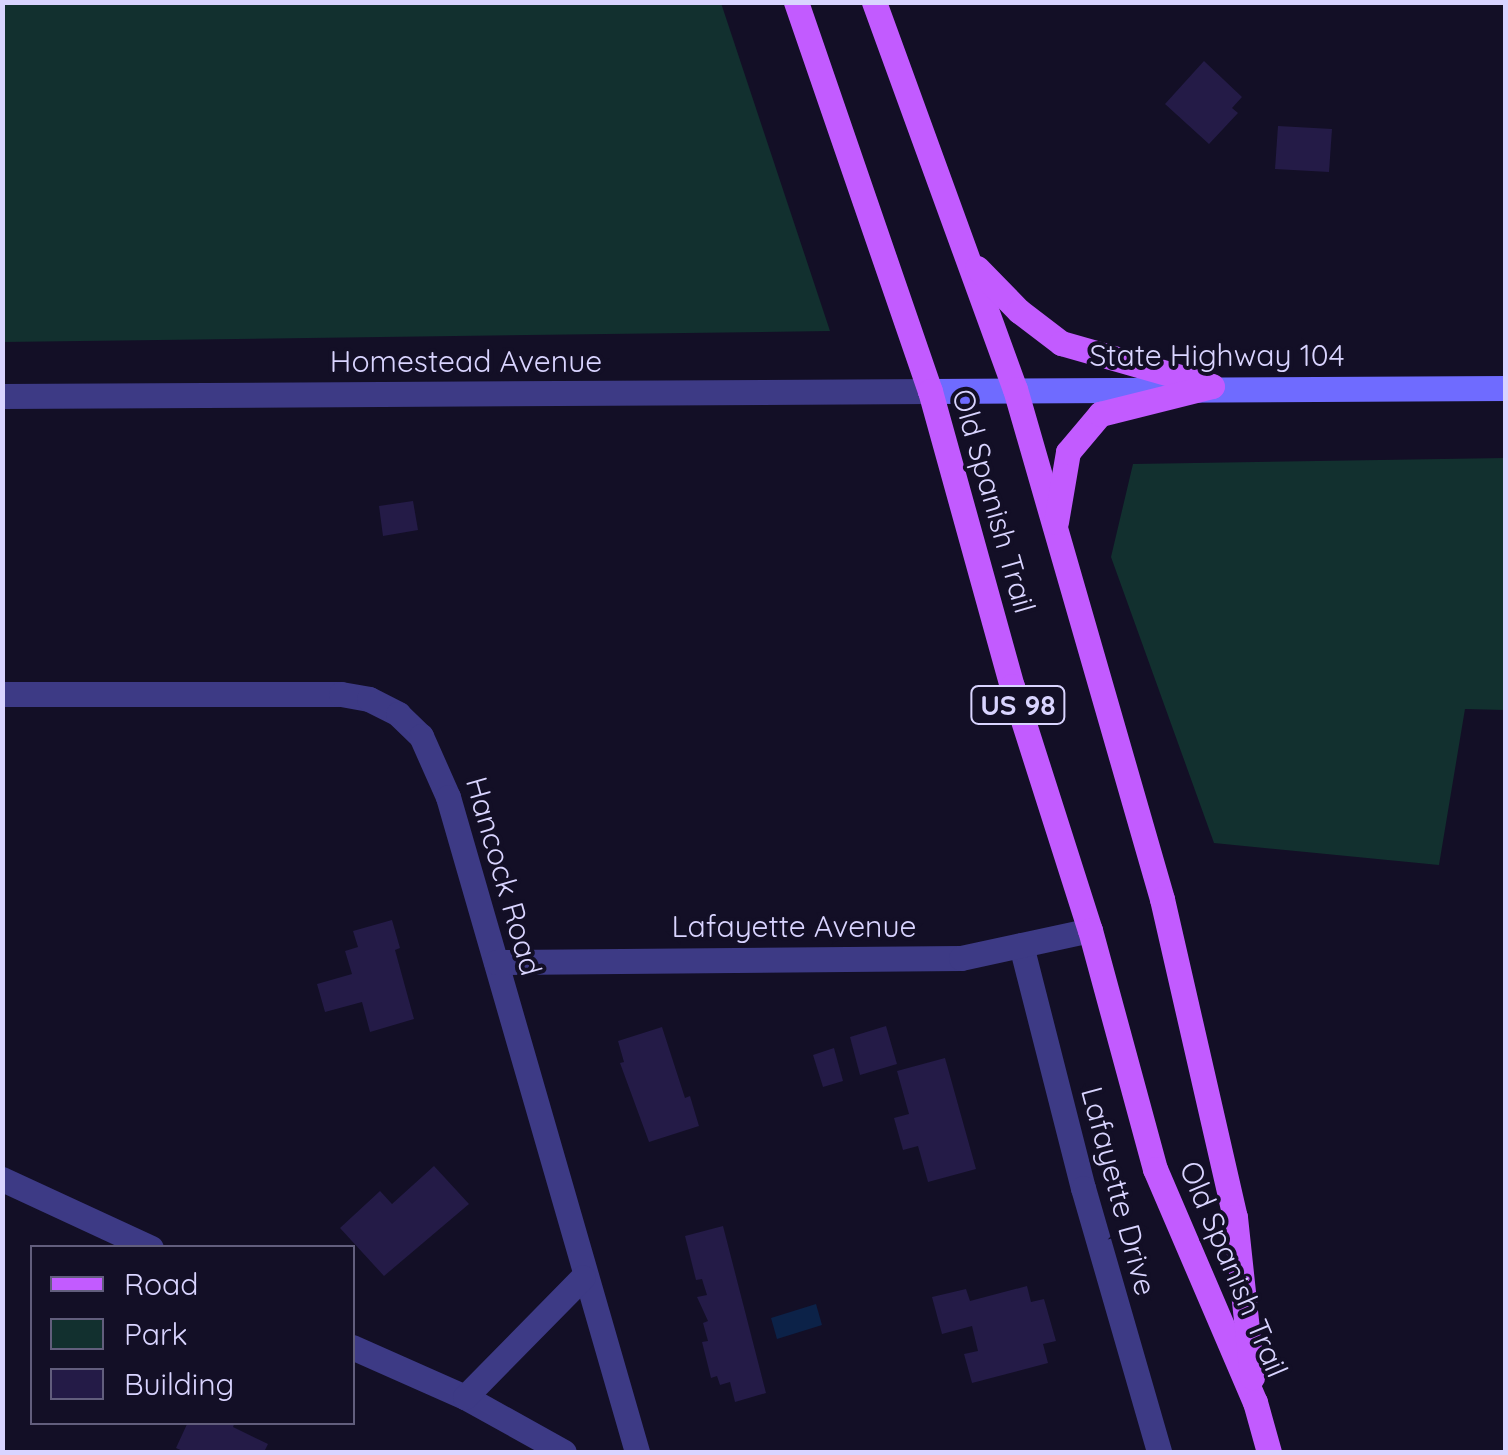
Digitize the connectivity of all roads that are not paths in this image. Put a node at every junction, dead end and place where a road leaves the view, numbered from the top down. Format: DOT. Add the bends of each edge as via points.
graph roads {
  1 [pos="796,2"];
  2 [pos="874,2"];
  3 [pos="972,263"];
  4 [pos="1212,386"];
  5 [pos="1506,388"];
  6 [pos="1015,389"];
  7 [pos="930,391"];
  8 [pos="2,396"];
  9 [pos="1055,530"];
  10 [pos="2,694"];
  11 [pos="1090,930"];
  12 [pos="1021,946"];
  13 [pos="496,962"];
  14 [pos="2,1178"];
  15 [pos="144,1245"];
  16 [pos="583,1277"];
  17 [pos="355,1348"];
  18 [pos="465,1397"];
  19 [pos="1255,1402"];
  20 [pos="564,1452"];
  21 [pos="637,1452"];
  22 [pos="1160,1452"];
  23 [pos="1268,1452"];
  1 -- 7 [label="main road, Old Spanish Trail / US 98"];
  2 -- 3 [label="main road, Old Spanish Trail / US 98"];
  3 -- 4 [label="main road" via="1061,343"];
  3 -- 6 [label="main road, Old Spanish Trail / US 98"];
  4 -- 5 [label="main road, State Highway 104"];
  4 -- 6 [label="main road, State Highway 104"];
  4 -- 9 [label="main road" via="1100,414 1068,452"];
  6 -- 7 [label="main road, State Highway 104"];
  6 -- 9 [label="main road, Old Spanish Trail / US 98"];
  7 -- 8 [label="street, Homestead Avenue"];
  7 -- 11 [label="main road, Old Spanish Trail / US 98" via="1012,686"];
  9 -- 19 [label="main road, Old Spanish Trail / US 98" via="1162,899 1214,1124 1235,1217"];
  10 -- 13 [label="street, Hancock Road" via="370,698 421,736 437,764"];
  11 -- 12 [label="street, Lafayette Avenue"];
  11 -- 19 [label="main road, Old Spanish Trail / US 98" via="1155,1169"];
  12 -- 13 [label="street, Lafayette Avenue" via="961,958"];
  12 -- 22 [label="street, Lafayette Drive"];
  13 -- 16 [label="street, Hancock Road"];
  14 -- 15 [label="street"];
  16 -- 18 [label="street"];
  16 -- 21 [label="street, Hancock Road"];
  17 -- 18 [label="street"];
  18 -- 20 [label="street"];
  19 -- 23 [label="main road, US 98"];
}
